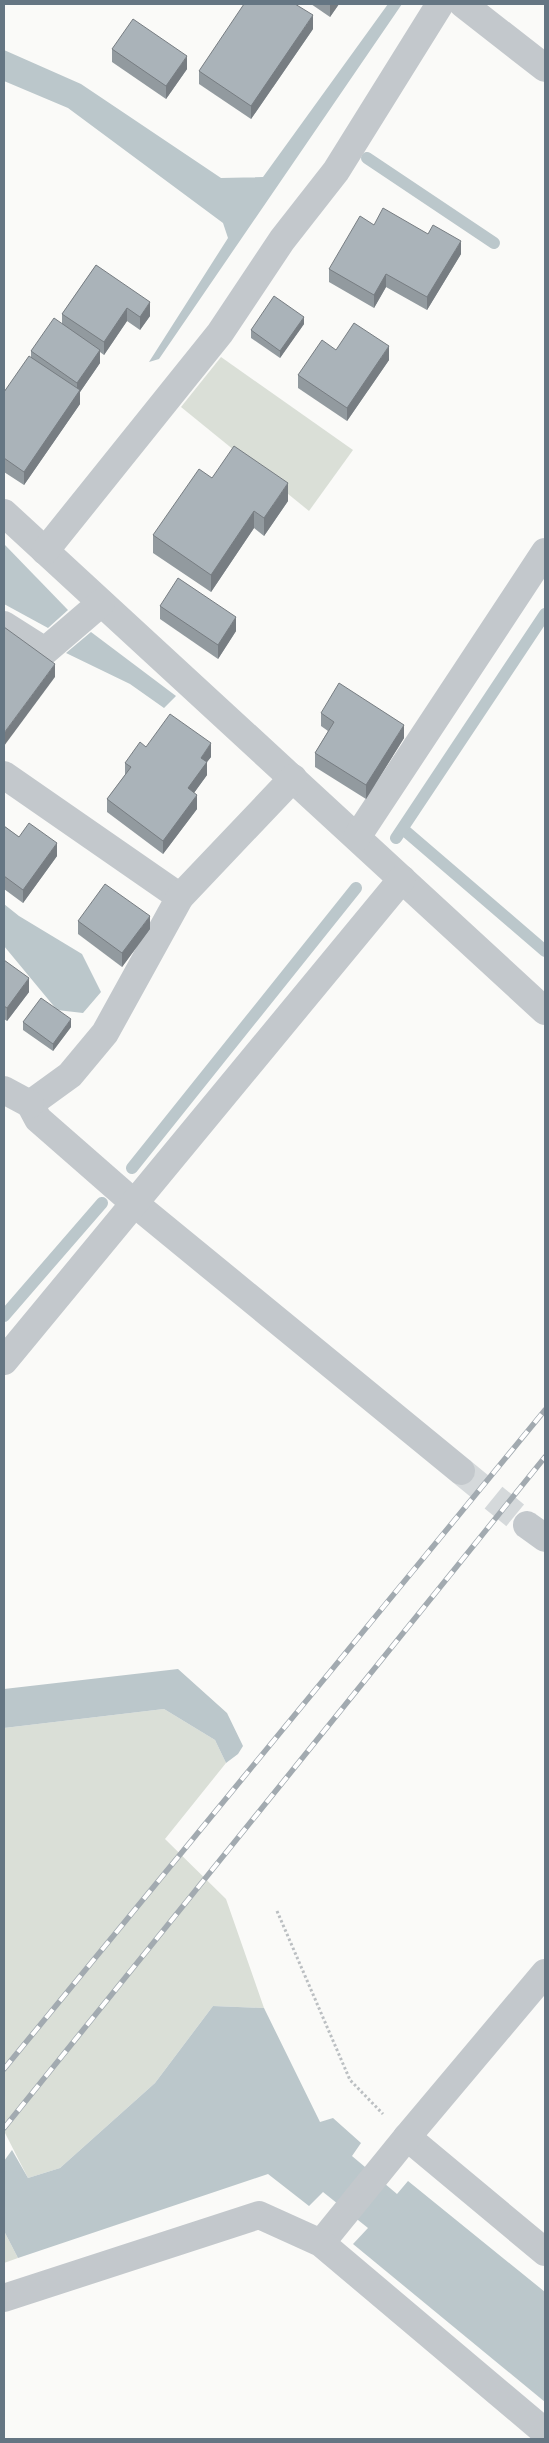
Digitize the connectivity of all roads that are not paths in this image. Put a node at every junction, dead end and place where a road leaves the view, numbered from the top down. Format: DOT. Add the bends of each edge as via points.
graph roads {
  1 [pos="440,4"];
  2 [pos="463,4"];
  3 [pos="545,68"];
  4 [pos="4,513"];
  5 [pos="45,551"];
  6 [pos="545,552"];
  7 [pos="101,603"];
  8 [pos="4,625"];
  9 [pos="4,775"];
  10 [pos="293,778"];
  11 [pos="357,837"];
  12 [pos="402,879"];
  13 [pos="180,897"];
  14 [pos="545,1011"];
  15 [pos="4,1090"];
  16 [pos="30,1104"];
  17 [pos="134,1203"];
  18 [pos="4,1362"];
  19 [pos="461,1471"];
  20 [pos="545,1973"];
  21 [pos="407,2137"];
  22 [pos="321,2243"];
  23 [pos="545,2252"];
  24 [pos="4,2298"];
  25 [pos="545,2432"];
  1 -- 5 [label="street" via="336,171 282,240 220,333"];
  2 -- 3 [label="street"];
  4 -- 5 [label="street"];
  5 -- 7 [label="street"];
  6 -- 11 [label="street"];
  7 -- 8 [label="street" via="45,651"];
  7 -- 10 [label="street"];
  9 -- 13 [label="street"];
  10 -- 11 [label="street"];
  10 -- 13 [label="street"];
  11 -- 12 [label="street"];
  12 -- 14 [label="street"];
  12 -- 17 [label="street"];
  13 -- 16 [label="street" via="105,1033 70,1075"];
  15 -- 16 [label="street"];
  16 -- 17 [label="street" via="38,1119"];
  17 -- 18 [label="street"];
  17 -- 19 [label="street"];
  20 -- 21 [label="street"];
  21 -- 22 [label="street"];
  21 -- 23 [label="street"];
  22 -- 24 [label="street" via="259,2215"];
  22 -- 25 [label="street"];
}
